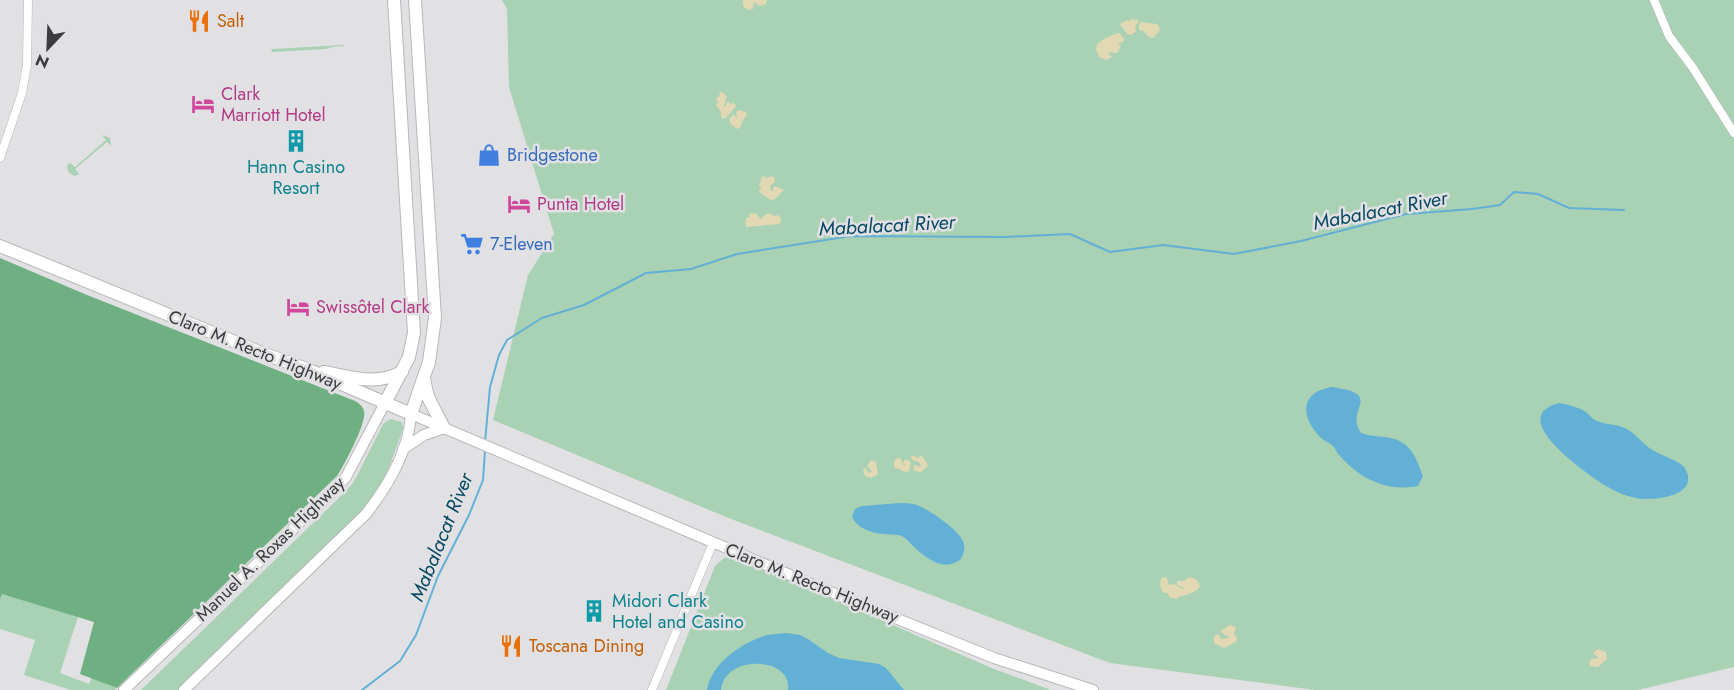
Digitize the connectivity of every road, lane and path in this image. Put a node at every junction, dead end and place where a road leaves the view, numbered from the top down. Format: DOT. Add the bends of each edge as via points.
graph roads {
  1 [pos="28,0"];
  2 [pos="394,0"];
  3 [pos="415,0"];
  4 [pos="1655,3"];
  5 [pos="1734,134"];
  6 [pos="0,158"];
  7 [pos="0,246"];
  8 [pos="307,369"];
  9 [pos="402,372"];
  10 [pos="424,377"];
  11 [pos="386,403"];
  12 [pos="411,414"];
  13 [pos="444,428"];
  14 [pos="403,449"];
  15 [pos="713,543"];
  16 [pos="124,690"];
  17 [pos="184,690"];
  18 [pos="652,690"];
  19 [pos="1093,690"];
  1 -- 6 [label="street" via="27,65 22,93"];
  2 -- 9 [label="main road, Manuel A. Roxas Highway" via="414,333"];
  3 -- 10 [label="main road" via="435,318"];
  4 -- 5 [label="street" via="1670,36"];
  7 -- 8 [label="main road, Claro M. Recto Highway"];
  8 -- 9 [label="main road" via="370,380"];
  8 -- 11 [label="main road, Claro M. Recto Highway"];
  9 -- 11 [label="main road, Manuel A. Roxas Highway"];
  10 -- 12 [label="main road"];
  10 -- 13 [label="main road" via="428,397"];
  11 -- 12 [label="main road, Claro M. Recto Highway"];
  11 -- 16 [label="main road, Manuel A. Roxas Highway" via="346,477"];
  12 -- 13 [label="main road, Claro M. Recto Highway"];
  12 -- 14 [label="main road"];
  13 -- 14 [label="main road"];
  13 -- 15 [label="main road, Claro M. Recto Highway"];
  14 -- 17 [label="main road" via="381,495 366,514"];
  15 -- 18 [label="street"];
  15 -- 19 [label="main road, Claro M. Recto Highway" via="994,658"];
}
